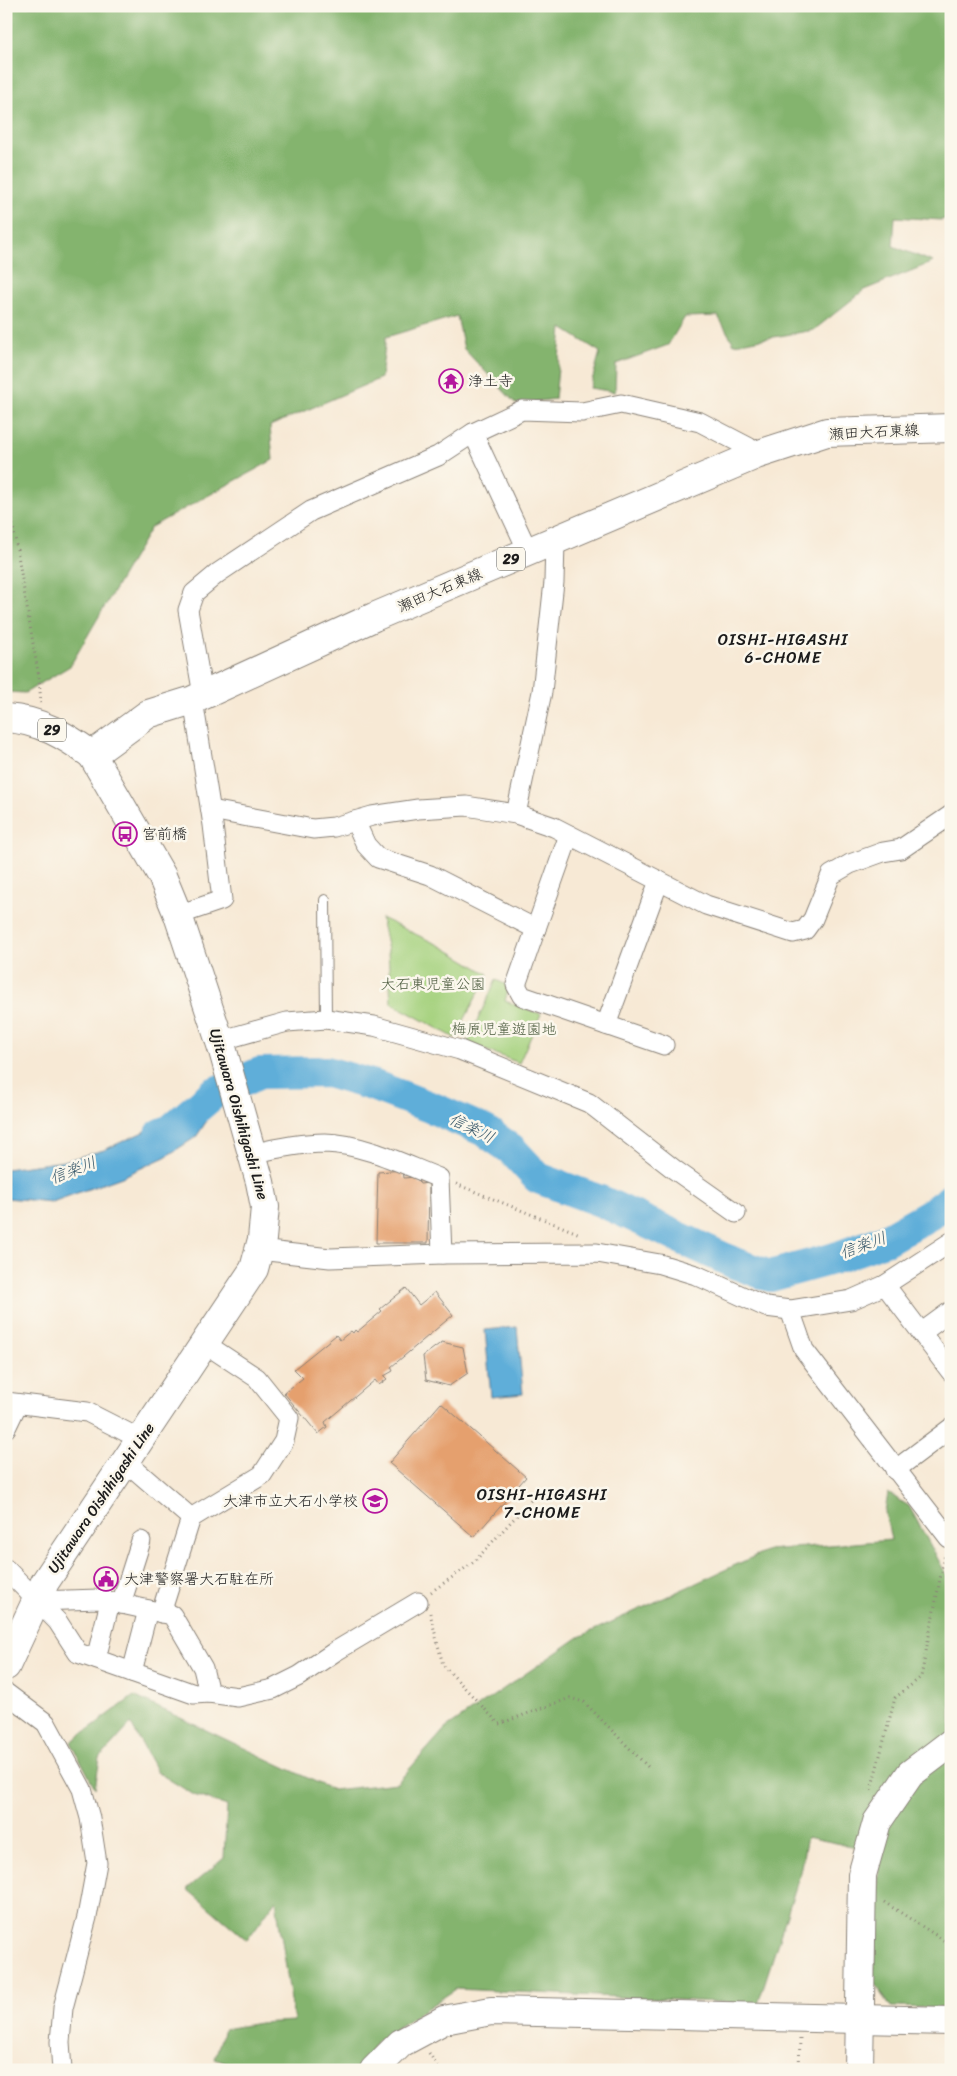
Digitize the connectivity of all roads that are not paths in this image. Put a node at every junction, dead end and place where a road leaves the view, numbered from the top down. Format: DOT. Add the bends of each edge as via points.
graph roads {
  1 [pos="951,428"];
  2 [pos="472,433"];
  3 [pos="756,455"];
  4 [pos="555,540"];
  5 [pos="528,551"];
  6 [pos="198,697"];
  7 [pos="6,718"];
  8 [pos="92,756"];
  9 [pos="211,810"];
  10 [pos="516,814"];
  11 [pos="951,815"];
  12 [pos="356,821"];
  13 [pos="569,835"];
  14 [pos="659,881"];
  15 [pos="325,900"];
  16 [pos="178,915"];
  17 [pos="536,929"];
  18 [pos="326,1019"];
  19 [pos="606,1025"];
  20 [pos="664,1045"];
  21 [pos="221,1046"];
  22 [pos="250,1147"];
  23 [pos="736,1213"];
  24 [pos="951,1242"];
  25 [pos="259,1250"];
  26 [pos="442,1254"];
  27 [pos="885,1285"];
  28 [pos="790,1310"];
  29 [pos="951,1311"];
  30 [pos="922,1333"];
  31 [pos="204,1344"];
  32 [pos="951,1372"];
  33 [pos="12,1404"];
  34 [pos="6,1428"];
  35 [pos="951,1428"];
  36 [pos="133,1450"];
  37 [pos="895,1470"];
  38 [pos="191,1518"];
  39 [pos="950,1537"];
  40 [pos="140,1541"];
  41 [pos="6,1569"];
  42 [pos="36,1601"];
  43 [pos="418,1602"];
  44 [pos="116,1603"];
  45 [pos="155,1611"];
  46 [pos="96,1659"];
  47 [pos="6,1666"];
  48 [pos="132,1672"];
  49 [pos="6,1693"];
  50 [pos="209,1693"];
  51 [pos="951,1743"];
  52 [pos="860,2018"];
  53 [pos="951,2021"];
  54 [pos="62,2070"];
  55 [pos="374,2070"];
  56 [pos="859,2070"];
  1 -- 3 [label="main road, 瀬田大石東線 / 29" via="827,432"];
  2 -- 3 [label="street" via="522,410 582,412 621,404 700,422 748,447"];
  2 -- 5 [label="street"];
  2 -- 6 [label="street" via="438,456 311,511 218,573 194,593 188,610"];
  3 -- 4 [label="main road, 瀬田大石東線 / 29"];
  4 -- 5 [label="main road, 瀬田大石東線 / 29"];
  4 -- 10 [label="street" via="554,582 542,692"];
  5 -- 6 [label="main road, 瀬田大石東線 / 29"];
  6 -- 8 [label="main road, 瀬田大石東線 / 29" via="148,714"];
  6 -- 9 [label="street"];
  7 -- 8 [label="main road, 29" via="43,725 72,740"];
  8 -- 16 [label="main road, Ujitawara Oishihigashi Line" via="162,876"];
  9 -- 12 [label="street" via="314,829"];
  9 -- 16 [label="street" via="222,900"];
  10 -- 12 [label="street" via="466,806 418,809"];
  10 -- 13 [label="street"];
  11 -- 14 [label="street" via="901,849 850,864 831,875 806,930 793,933 706,906"];
  12 -- 17 [label="street" via="366,845 378,858 430,875"];
  13 -- 14 [label="street"];
  13 -- 17 [label="street"];
  14 -- 19 [label="street"];
  15 -- 18 [label="lane"];
  16 -- 21 [label="main road, Ujitawara Oishihigashi Line"];
  17 -- 19 [label="street" via="516,986 522,996"];
  18 -- 21 [label="street" via="287,1022"];
  18 -- 23 [label="street" via="374,1026 460,1050 589,1103 674,1170"];
  19 -- 20 [label="street"];
  21 -- 22 [label="main road, Ujitawara Oishihigashi Line"];
  22 -- 25 [label="main road, Ujitawara Oishihigashi Line" via="265,1207"];
  22 -- 26 [label="street" via="325,1143 351,1146 439,1178"];
  24 -- 27 [label="street"];
  25 -- 26 [label="street" via="330,1258"];
  25 -- 31 [label="main road, Ujitawara Oishihigashi Line" via="254,1270"];
  26 -- 28 [label="street" via="597,1253 660,1264 696,1275 766,1307"];
  27 -- 28 [label="street" via="851,1300"];
  27 -- 30 [label="street"];
  28 -- 37 [label="street" via="804,1350"];
  29 -- 30 [label="street"];
  30 -- 32 [label="street"];
  31 -- 36 [label="main road, Ujitawara Oishihigashi Line"];
  31 -- 38 [label="street" via="257,1378 289,1418 284,1441 262,1475"];
  33 -- 34 [label="street"];
  33 -- 36 [label="street" via="88,1412"];
  35 -- 37 [label="street"];
  36 -- 38 [label="street"];
  36 -- 42 [label="main road, Ujitawara Oishihigashi Line" via="45,1582"];
  37 -- 39 [label="street"];
  38 -- 45 [label="street"];
  40 -- 44 [label="street"];
  41 -- 42 [label="street"];
  42 -- 44 [label="street" via="99,1599"];
  42 -- 46 [label="street" via="58,1622 78,1653"];
  42 -- 47 [label="main road, Ujitawara Oishihigashi Line"];
  43 -- 50 [label="street" via="273,1689 238,1697"];
  44 -- 45 [label="street"];
  44 -- 46 [label="street"];
  45 -- 48 [label="street"];
  45 -- 50 [label="street" via="172,1615 203,1668"];
  46 -- 48 [label="street"];
  48 -- 50 [label="street" via="194,1694"];
  49 -- 54 [label="street" via="46,1723 82,1790 97,1863 87,1917 63,2008"];
  51 -- 52 [label="main road" via="910,1774 877,1822 862,1875"];
  52 -- 53 [label="main road"];
  52 -- 55 [label="main road" via="490,2011 444,2020 401,2043"];
  52 -- 56 [label="main road"];
}
